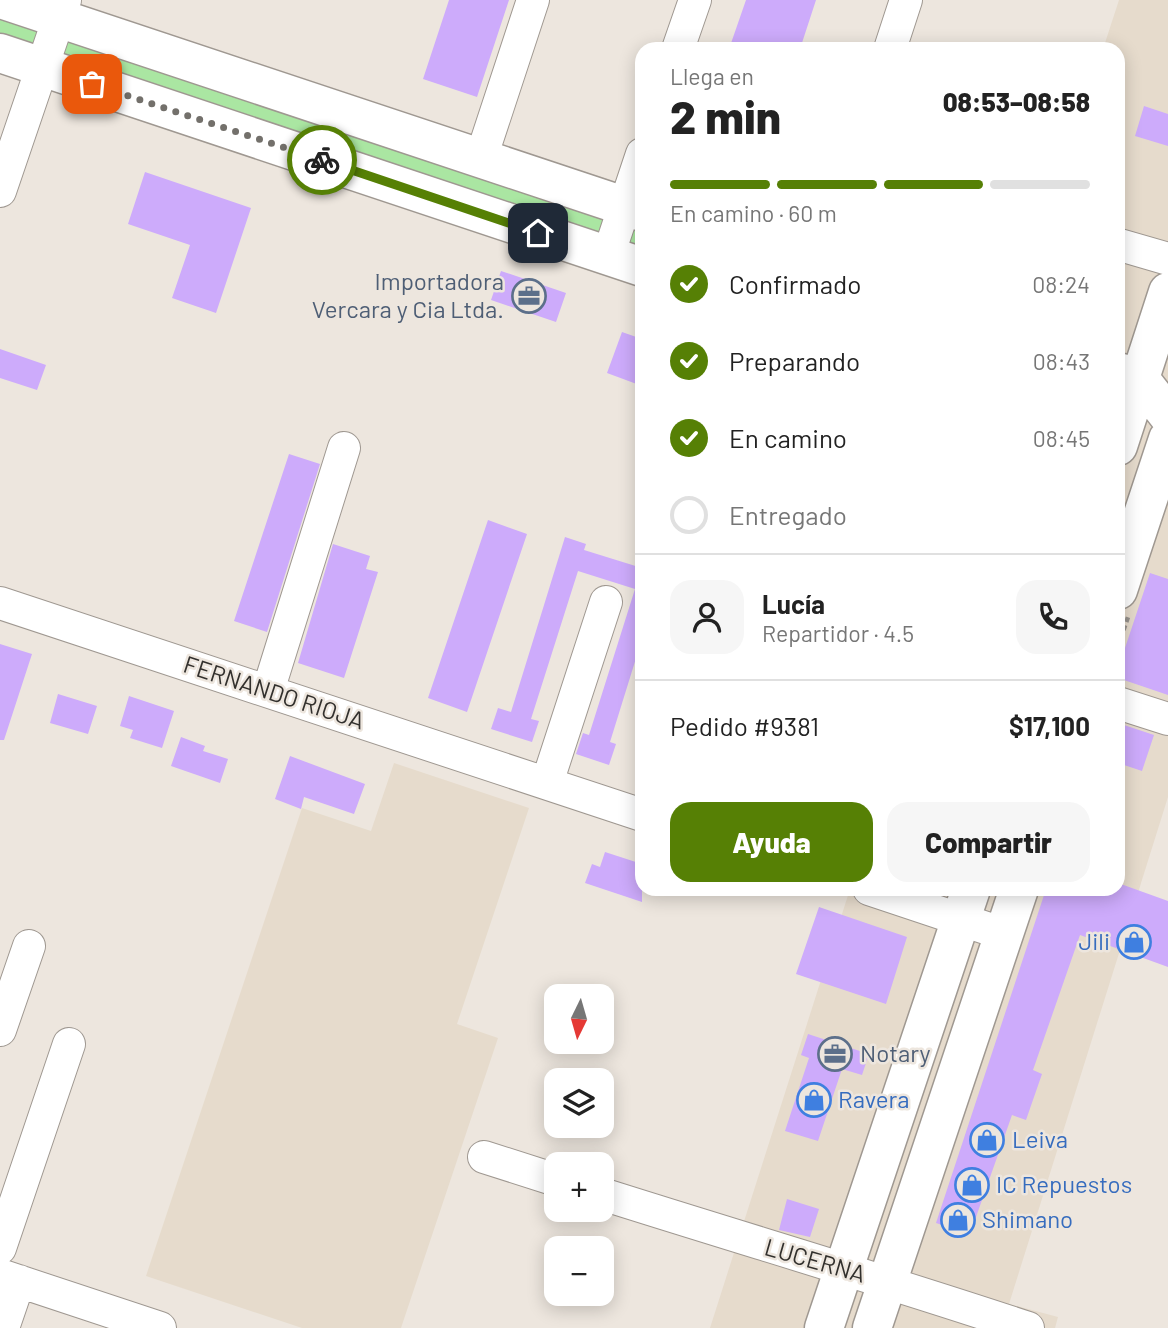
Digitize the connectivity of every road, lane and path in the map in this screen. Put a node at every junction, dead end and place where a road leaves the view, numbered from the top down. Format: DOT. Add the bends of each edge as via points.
graph roads {
  1 [pos="4,0"];
  2 [pos="533,0"];
  3 [pos="695,0"];
  4 [pos="906,0"];
  5 [pos="62,9"];
  6 [pos="680,42"];
  7 [pos="892,42"];
  8 [pos="0,53"];
  9 [pos="41,67"];
  10 [pos="436,144"];
  11 [pos="481,158"];
  12 [pos="0,191"];
  13 [pos="421,194"];
  14 [pos="634,209"];
  15 [pos="1125,248"];
  16 [pos="1168,259"];
  17 [pos="625,262"];
  18 [pos="1168,292"];
  19 [pos="1129,375"];
  20 [pos="1125,401"];
  21 [pos="1168,415"];
  22 [pos="1168,422"];
  23 [pos="1125,432"];
  24 [pos="1168,439"];
  25 [pos="344,448"];
  26 [pos="1125,569"];
  27 [pos="606,602"];
  28 [pos="0,603"];
  29 [pos="268,691"];
  30 [pos="1125,705"];
  31 [pos="1168,719"];
  32 [pos="547,783"];
  33 [pos="635,813"];
  34 [pos="914,896"];
  35 [pos="1017,896"];
  36 [pos="966,904"];
  37 [pos="1004,934"];
  38 [pos="29,946"];
  39 [pos="0,1030"];
  40 [pos="69,1044"];
  41 [pos="484,1157"];
  42 [pos="544,1176"];
  43 [pos="614,1198"];
  44 [pos="0,1248"];
  45 [pos="843,1271"];
  46 [pos="9,1278"];
  47 [pos="888,1281"];
  48 [pos="3,1328"];
  49 [pos="160,1328"];
  50 [pos="824,1328"];
  51 [pos="872,1328"];
  52 [pos="1028,1328"];
  1 -- 5 [label="main road"];
  2 -- 11 [label="street"];
  3 -- 6 [label="street"];
  4 -- 7 [label="street"];
  5 -- 9 [label="street"];
  5 -- 10 [label="main road"];
  8 -- 9 [label="main road"];
  9 -- 12 [label="street"];
  9 -- 13 [label="main road"];
  10 -- 11 [label="main road"];
  10 -- 13 [label="main road"];
  11 -- 14 [label="main road"];
  13 -- 17 [label="main road"];
  14 -- 17 [label="street"];
  15 -- 16 [label="street"];
  18 -- 19 [label="main road"];
  19 -- 20 [label="main road"];
  19 -- 21 [label="main road"];
  22 -- 23 [label="main road"];
  24 -- 26 [label="main road"];
  25 -- 29 [label="street"];
  27 -- 32 [label="street"];
  28 -- 29 [label="street, FERNANDO RIOJA"];
  29 -- 32 [label="street, FERNANDO RIOJA"];
  30 -- 31 [label="street"];
  32 -- 33 [label="street, FERNANDO RIOJA"];
  34 -- 36 [label="street"];
  35 -- 37 [label="main road"];
  36 -- 37 [label="street"];
  36 -- 45 [label="main road"];
  37 -- 47 [label="main road"];
  38 -- 39 [label="street"];
  40 -- 44 [label="street"];
  41 -- 42 [label="street"];
  43 -- 45 [label="street, LUCERNA"];
  45 -- 47 [label="street, LUCERNA"];
  45 -- 50 [label="main road"];
  46 -- 48 [label="street"];
  46 -- 49 [label="street"];
  47 -- 51 [label="main road"];
  47 -- 52 [label="street, LUCERNA"];
}
